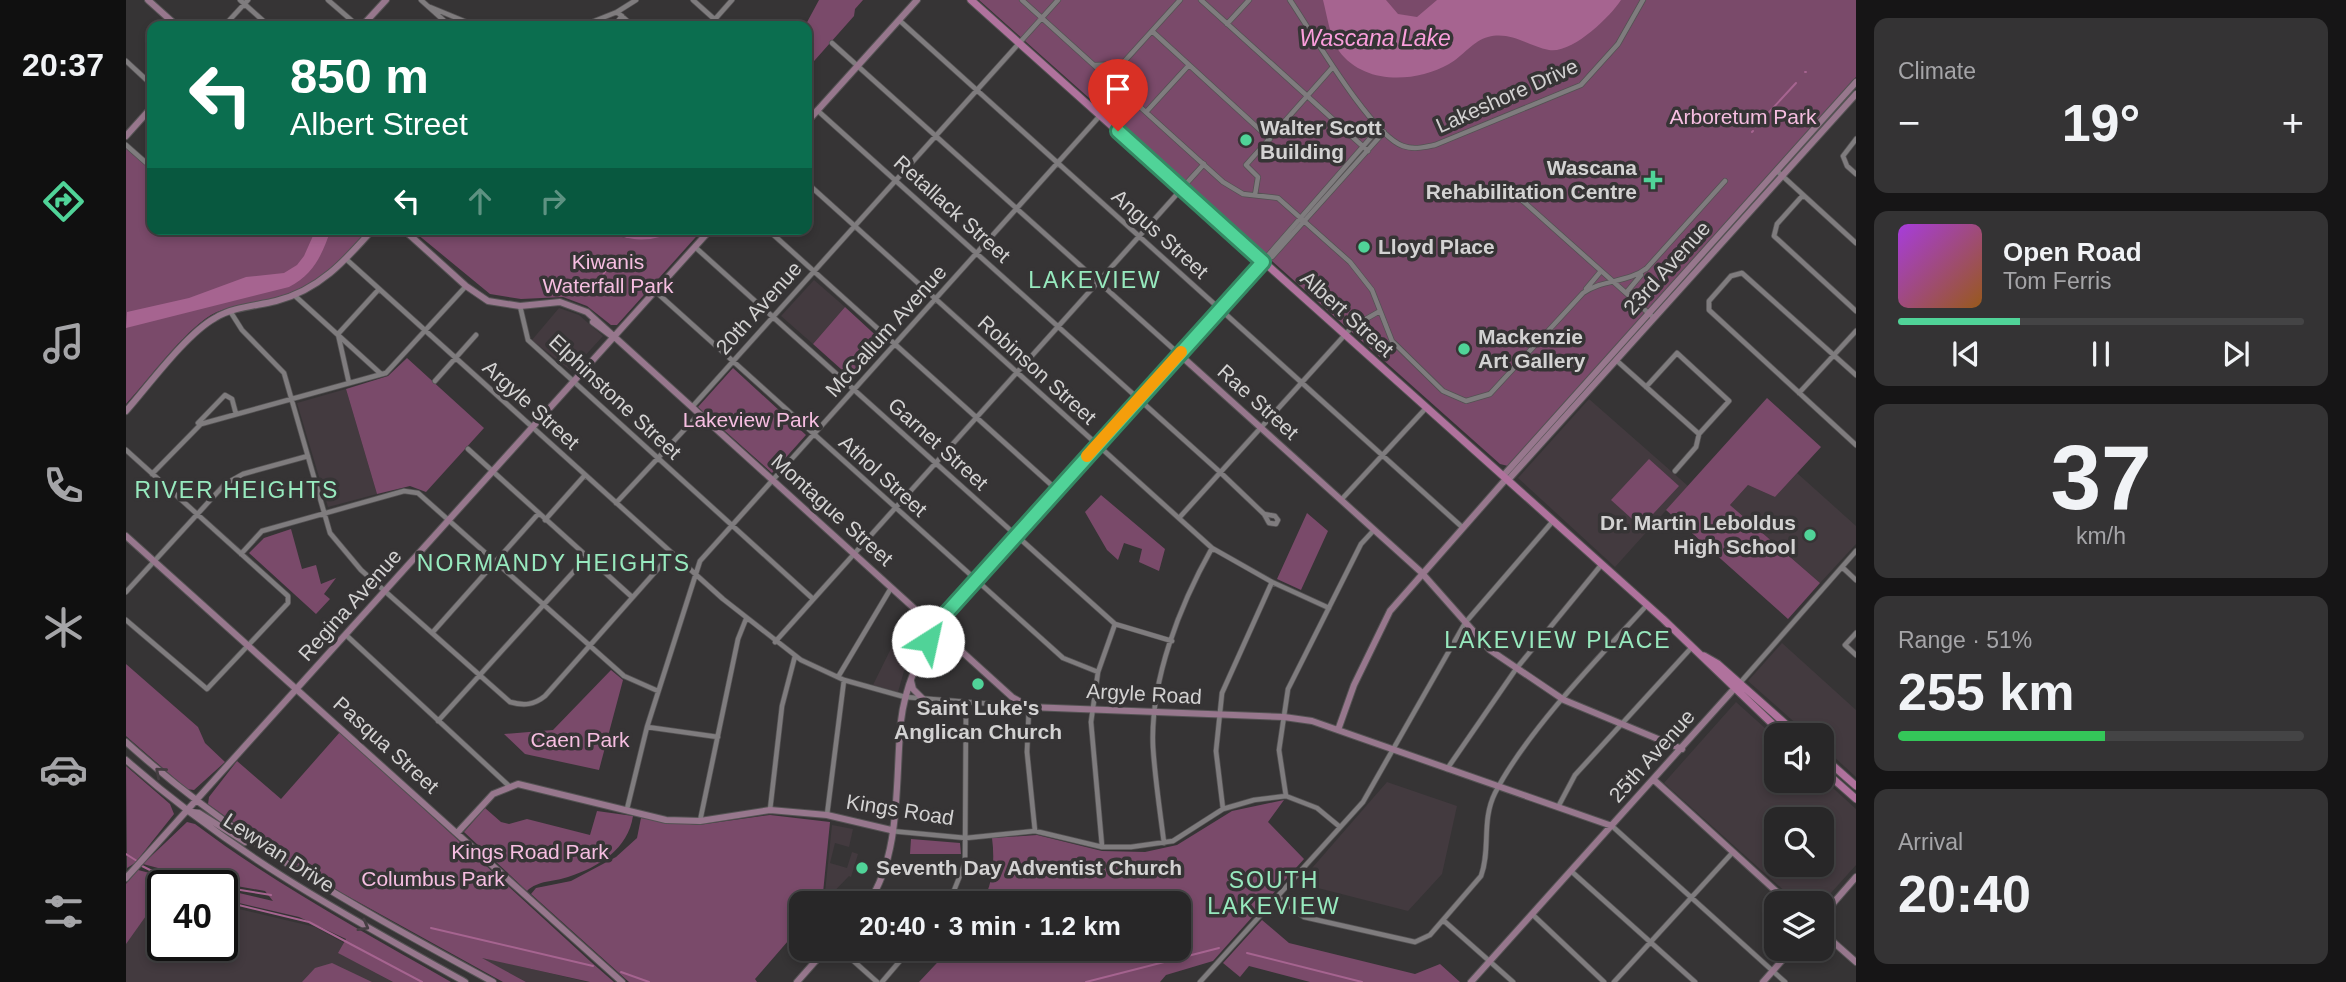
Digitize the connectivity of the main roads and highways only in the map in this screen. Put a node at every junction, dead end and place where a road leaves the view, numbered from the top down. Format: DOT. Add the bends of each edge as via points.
graph roads {
  1 [pos="971,0"];
  2 [pos="1736,687"];
  3 [pos="1772,723"];
  4 [pos="1782,723"];
  5 [pos="1834,767"];
  6 [pos="1834,780"];
  7 [pos="1856,786"];
  8 [pos="1856,799"];
  1 -- 2 [label="main road, Albert Street"];
  2 -- 3 [label="main road, Albert Street"];
  2 -- 4 [label="main road, Albert Street"];
  5 -- 7 [label="main road"];
  6 -- 8 [label="main road"];
}
